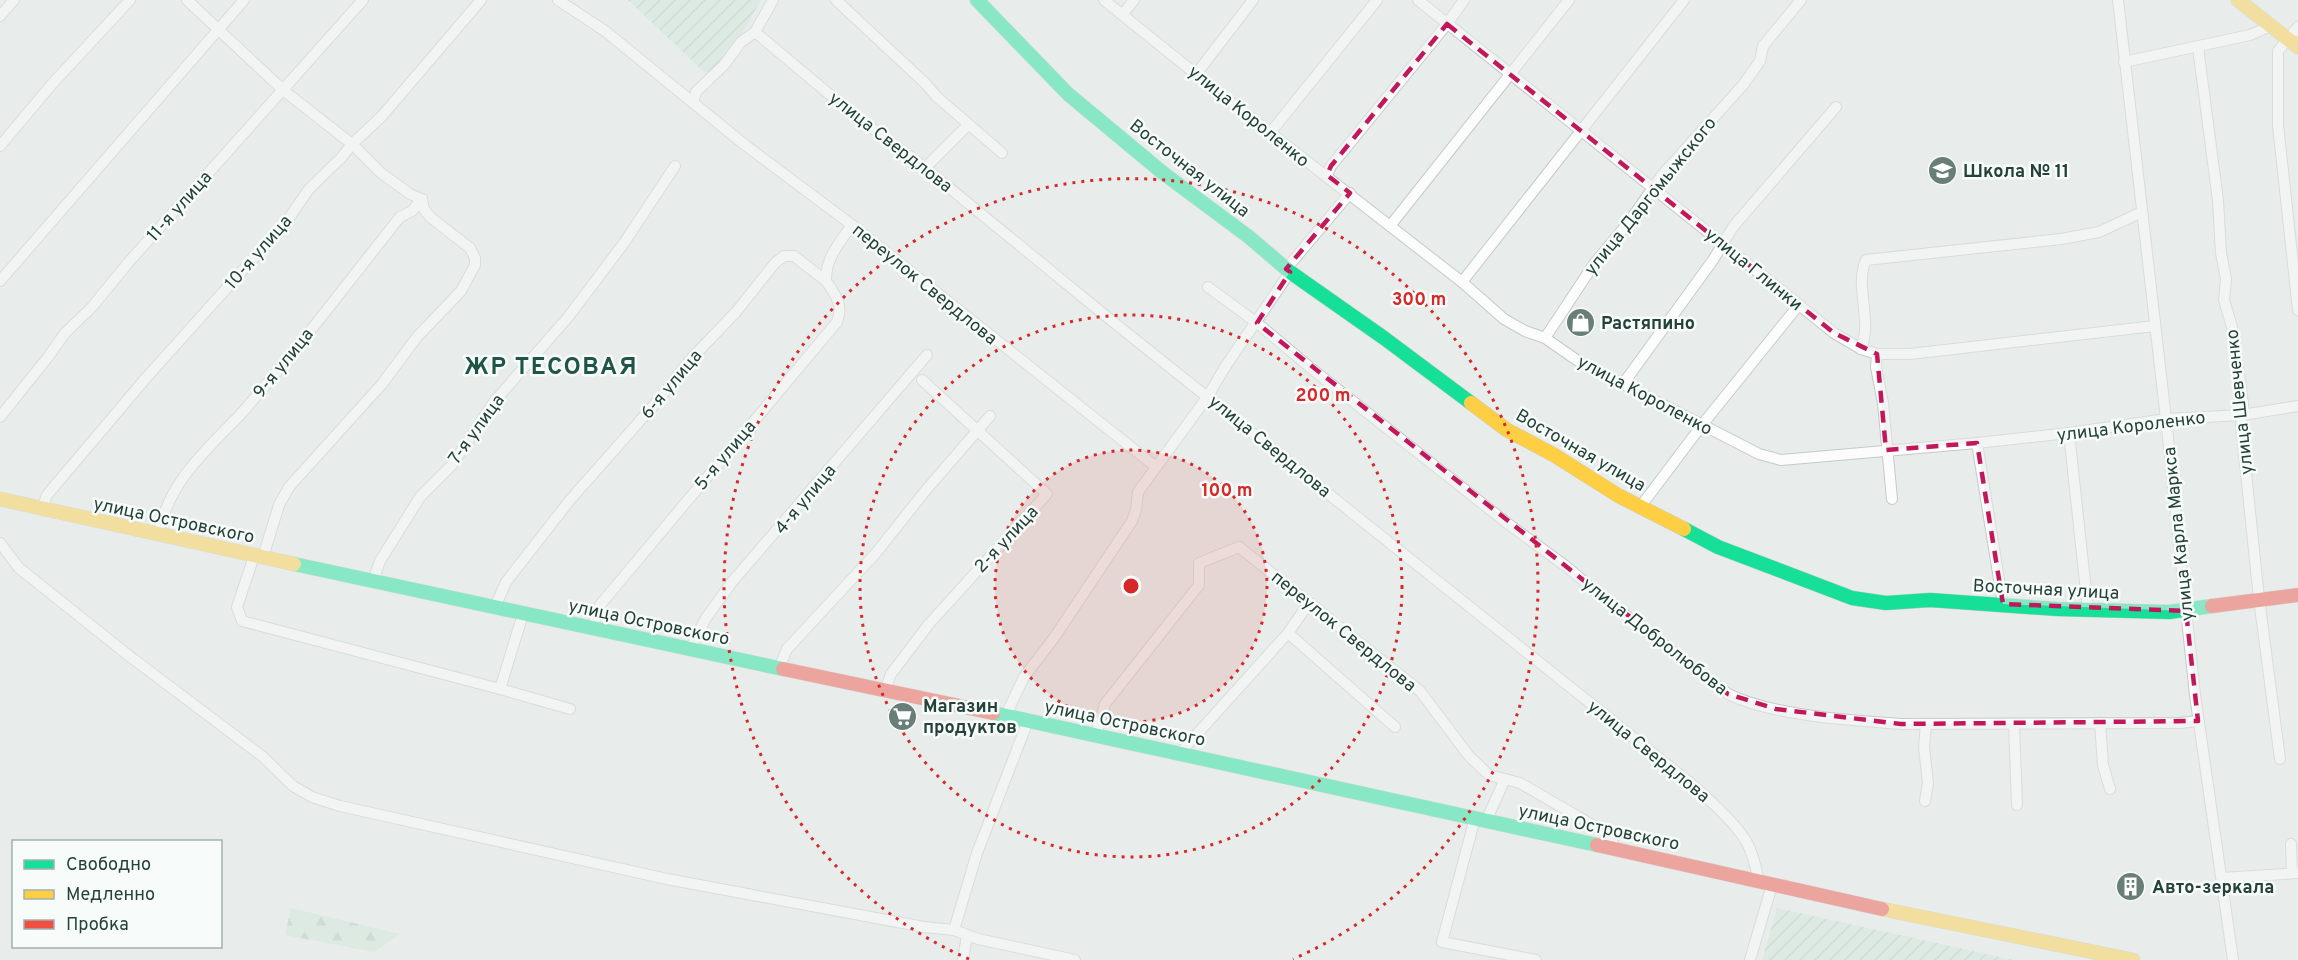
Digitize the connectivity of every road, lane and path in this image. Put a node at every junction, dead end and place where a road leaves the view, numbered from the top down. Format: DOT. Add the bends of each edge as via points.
graph roads {
  1 [pos="14,0"];
  2 [pos="130,0"];
  3 [pos="187,0"];
  4 [pos="244,0"];
  5 [pos="363,0"];
  6 [pos="481,0"];
  7 [pos="558,0"];
  8 [pos="773,0"];
  9 [pos="836,0"];
  10 [pos="977,0"];
  11 [pos="1104,0"];
  12 [pos="1134,0"];
  13 [pos="1253,0"];
  14 [pos="1377,0"];
  15 [pos="1418,0"];
  16 [pos="1464,0"];
  17 [pos="1569,0"];
  18 [pos="1684,0"];
  19 [pos="1801,0"];
  20 [pos="2118,0"];
  21 [pos="2238,0"];
  22 [pos="1123,14"];
  23 [pos="0,16"];
  24 [pos="1447,24"];
  25 [pos="2271,26"];
  26 [pos="2298,27"];
  27 [pos="219,30"];
  28 [pos="755,32"];
  29 [pos="2293,43"];
  30 [pos="2198,47"];
  31 [pos="2124,62"];
  32 [pos="1197,73"];
  33 [pos="1511,75"];
  34 [pos="283,90"];
  35 [pos="693,103"];
  36 [pos="1836,107"];
  37 [pos="968,125"];
  38 [pos="1581,131"];
  39 [pos="1270,133"];
  40 [pos="352,144"];
  41 [pos="0,146"];
  42 [pos="1002,153"];
  43 [pos="675,166"];
  44 [pos="925,168"];
  45 [pos="1327,176"];
  46 [pos="1653,189"];
  47 [pos="1350,194"];
  48 [pos="422,199"];
  49 [pos="2142,212"];
  50 [pos="852,225"];
  51 [pos="1390,226"];
  52 [pos="1722,243"];
  53 [pos="1288,271"];
  54 [pos="0,281"];
  55 [pos="826,281"];
  56 [pos="1462,282"];
  57 [pos="1208,287"];
  58 [pos="1798,306"];
  59 [pos="2298,310"];
  60 [pos="1257,322"];
  61 [pos="2155,326"];
  62 [pos="1545,338"];
  63 [pos="1861,349"];
  64 [pos="1877,354"];
  65 [pos="927,355"];
  66 [pos="922,380"];
  67 [pos="1623,384"];
  68 [pos="1208,396"];
  69 [pos="2298,406"];
  70 [pos="2242,415"];
  71 [pos="990,416"];
  72 [pos="0,417"];
  73 [pos="2166,419"];
  74 [pos="1702,425"];
  75 [pos="977,430"];
  76 [pos="2069,433"];
  77 [pos="1977,443"];
  78 [pos="1886,450"];
  79 [pos="1156,467"];
  80 [pos="1892,499"];
  81 [pos="1,504"];
  82 [pos="1641,506"];
  83 [pos="42,509"];
  84 [pos="158,534"];
  85 [pos="0,543"];
  86 [pos="259,556"];
  87 [pos="373,581"];
  88 [pos="2298,595"];
  89 [pos="2259,599"];
  90 [pos="1310,603"];
  91 [pos="2003,604"];
  92 [pos="495,607"];
  93 [pos="2088,610"];
  94 [pos="2186,612"];
  95 [pos="523,614"];
  96 [pos="592,628"];
  97 [pos="1288,633"];
  98 [pos="690,649"];
  99 [pos="779,668"];
  100 [pos="500,689"];
  101 [pos="885,690"];
  102 [pos="570,710"];
  103 [pos="1005,717"];
  104 [pos="1028,721"];
  105 [pos="2198,721"];
  106 [pos="2100,723"];
  107 [pos="1926,724"];
  108 [pos="2014,725"];
  109 [pos="1395,727"];
  110 [pos="1096,735"];
  111 [pos="1180,753"];
  112 [pos="2280,759"];
  113 [pos="1504,778"];
  114 [pos="2110,789"];
  115 [pos="1925,801"];
  116 [pos="2017,805"];
  117 [pos="1481,819"];
  118 [pos="2291,844"];
  119 [pos="1616,849"];
  120 [pos="2295,873"];
  121 [pos="2222,878"];
  122 [pos="1766,883"];
  123 [pos="954,930"];
  124 [pos="967,935"];
  125 [pos="963,960"];
  126 [pos="1075,960"];
  127 [pos="1536,960"];
  128 [pos="1750,960"];
  129 [pos="2133,960"];
  130 [pos="2233,960"];
  1 -- 23 [label="street"];
  2 -- 41 [label="street"];
  3 -- 27 [label="street"];
  4 -- 27 [label="street"];
  5 -- 34 [label="street, 11-я улица"];
  6 -- 40 [label="street, 10-я улица" via="382,116"];
  7 -- 35 [label="street, переулок Свердлова" via="605,31"];
  8 -- 28 [label="street"];
  9 -- 37 [label="street"];
  10 -- 53 [label="street, Восточная улица" via="1068,94"];
  11 -- 22 [label="street, улица Короленко"];
  12 -- 22 [label="street"];
  13 -- 32 [label="street"];
  14 -- 39 [label="street"];
  15 -- 24 [label="street, улица Глинки"];
  16 -- 24 [label="street"];
  17 -- 33 [label="street"];
  18 -- 38 [label="street"];
  19 -- 46 [label="street, улица Даргомыжского" via="1763,46 1760,60 1743,85"];
  20 -- 31 [label="street, улица Карла Маркса"];
  21 -- 25 [label="street"];
  22 -- 32 [label="street, улица Короленко"];
  24 -- 33 [label="street, улица Глинки"];
  24 -- 45 [label="street" via="1331,166"];
  25 -- 29 [label="street"];
  25 -- 30 [label="street"];
  26 -- 29 [label="street"];
  27 -- 34 [label="street"];
  27 -- 54 [label="street"];
  28 -- 35 [label="street" via="696,92"];
  28 -- 44 [label="street, улица Свердлова"];
  29 -- 59 [label="street" via="2278,51 2278,125"];
  30 -- 31 [label="street"];
  30 -- 70 [label="street, улица Шевченко" via="2218,201 2226,279 2224,300 2232,327"];
  31 -- 49 [label="street, улица Карла Маркса"];
  32 -- 39 [label="street, улица Короленко"];
  33 -- 38 [label="street, улица Глинки"];
  33 -- 51 [label="street"];
  34 -- 40 [label="street"];
  34 -- 72 [label="street, 11-я улица" via="65,333"];
  35 -- 50 [label="street, переулок Свердлова"];
  36 -- 52 [label="street"];
  37 -- 42 [label="street"];
  37 -- 44 [label="street"];
  38 -- 46 [label="street, улица Глинки"];
  38 -- 56 [label="street"];
  39 -- 45 [label="street, улица Короленко"];
  40 -- 48 [label="street" via="381,173"];
  40 -- 83 [label="street, 10-я улица" via="123,405 47,495"];
  43 -- 87 [label="street, 7-я улица" via="569,316 494,402 452,465 420,497 380,561"];
  44 -- 68 [label="street, улица Свердлова"];
  45 -- 47 [label="street, улица Короленко"];
  46 -- 52 [label="street, улица Глинки"];
  46 -- 62 [label="street, улица Даргомыжского" via="1594,264"];
  47 -- 51 [label="street, улица Короленко"];
  47 -- 53 [label="street"];
  48 -- 84 [label="street, 9-я улица" via="400,217 241,414 180,480 169,498"];
  48 -- 86 [label="street" via="430,217 470,248 475,265 461,291 289,487"];
  49 -- 61 [label="street, улица Карла Маркса"];
  49 -- 63 [label="street" via="2099,232 2061,239 1866,260 1862,273 1866,335"];
  50 -- 55 [label="street" via="831,258"];
  50 -- 79 [label="street, переулок Свердлова"];
  51 -- 56 [label="street, улица Короленко"];
  52 -- 58 [label="street, улица Глинки"];
  52 -- 67 [label="street"];
  53 -- 60 [label="street"];
  53 -- 82 [label="street, Восточная улица" via="1507,430"];
  55 -- 92 [label="street, 6-я улица" via="794,256 784,256 775,263 570,500 506,582"];
  55 -- 96 [label="street, 5-я улица" via="839,302 837,322 600,605"];
  56 -- 62 [label="street, улица Короленко" via="1504,318"];
  57 -- 60 [label="street, улица Добролюбова"];
  58 -- 63 [label="street, улица Глинки"];
  58 -- 74 [label="street"];
  60 -- 68 [label="street"];
  60 -- 107 [label="street, улица Добролюбова" via="1728,694 1776,709 1861,721"];
  61 -- 64 [label="street, улица Глинки" via="1910,354"];
  61 -- 73 [label="street, улица Карла Маркса"];
  62 -- 67 [label="street, улица Короленко" via="1578,361"];
  63 -- 64 [label="street, улица Глинки"];
  64 -- 78 [label="street"];
  65 -- 98 [label="street, 4-я улица" via="732,582"];
  66 -- 75 [label="street, 2-я улица"];
  67 -- 74 [label="street, улица Короленко"];
  68 -- 79 [label="street"];
  68 -- 122 [label="street, улица Свердлова" via="1689,782 1745,840"];
  69 -- 70 [label="street, улица Короленко"];
  70 -- 73 [label="street, улица Короленко"];
  70 -- 89 [label="street, улица Шевченко"];
  71 -- 75 [label="street"];
  73 -- 76 [label="street, улица Короленко"];
  73 -- 94 [label="street, улица Карла Маркса"];
  74 -- 78 [label="street, улица Короленко" via="1759,454 1781,460"];
  74 -- 82 [label="street"];
  75 -- 99 [label="street" via="876,553 787,649"];
  75 -- 101 [label="street, 2-я улица" via="1047,494 935,617 891,674"];
  76 -- 77 [label="street, улица Короленко"];
  76 -- 93 [label="street"];
  77 -- 78 [label="street, улица Короленко"];
  77 -- 91 [label="street"];
  78 -- 80 [label="street"];
  79 -- 103 [label="street" via="1138,492 1136,510 1121,538 1024,677"];
  81 -- 83 [label="street, улица Островского"];
  82 -- 91 [label="street, Восточная улица" via="1739,556 1852,598 1887,603 1929,600"];
  83 -- 84 [label="street, улица Островского"];
  84 -- 86 [label="street, улица Островского"];
  85 -- 123 [label="street" via="19,568 262,756 293,786 312,797 646,874"];
  86 -- 87 [label="street, улица Островского"];
  86 -- 100 [label="street" via="237,607 242,621"];
  87 -- 92 [label="street, улица Островского"];
  88 -- 89 [label="street, Восточная улица"];
  89 -- 94 [label="street, Восточная улица"];
  89 -- 112 [label="street, улица Шевченко"];
  90 -- 97 [label="street"];
  90 -- 110 [label="street, переулок Свердлова" via="1239,547 1199,562 1199,585 1105,704"];
  90 -- 113 [label="street, переулок Свердлова" via="1420,691 1469,756 1489,775"];
  91 -- 93 [label="street, Восточная улица"];
  92 -- 95 [label="street, улица Островского"];
  93 -- 94 [label="street, Восточная улица"];
  94 -- 105 [label="street, улица Карла Маркса"];
  95 -- 96 [label="street, улица Островского"];
  95 -- 100 [label="street"];
  96 -- 98 [label="street, улица Островского"];
  97 -- 109 [label="street"];
  97 -- 111 [label="street"];
  98 -- 99 [label="street, улица Островского"];
  99 -- 101 [label="street, улица Островского"];
  100 -- 102 [label="street"];
  101 -- 103 [label="street, улица Островского"];
  103 -- 104 [label="street, улица Островского"];
  104 -- 110 [label="street, улица Островского"];
  104 -- 123 [label="street" via="977,853"];
  105 -- 106 [label="street, улица Добролюбова"];
  105 -- 121 [label="street, улица Карла Маркса"];
  106 -- 108 [label="street, улица Добролюбова"];
  106 -- 114 [label="street" via="2103,765"];
  107 -- 108 [label="street, улица Добролюбова"];
  107 -- 115 [label="street"];
  108 -- 116 [label="street"];
  110 -- 111 [label="street, улица Островского"];
  111 -- 117 [label="street, улица Островского"];
  113 -- 117 [label="street"];
  113 -- 119 [label="street, переулок Свердлова" via="1520,783 1608,834"];
  117 -- 119 [label="street, улица Островского"];
  117 -- 127 [label="street" via="1442,942"];
  118 -- 120 [label="street"];
  119 -- 122 [label="street, улица Островского"];
  120 -- 121 [label="street"];
  121 -- 130 [label="street, улица Карла Маркса"];
  122 -- 128 [label="street"];
  122 -- 129 [label="street, улица Островского"];
  123 -- 124 [label="street"];
  124 -- 125 [label="street"];
  124 -- 126 [label="street"];
}
